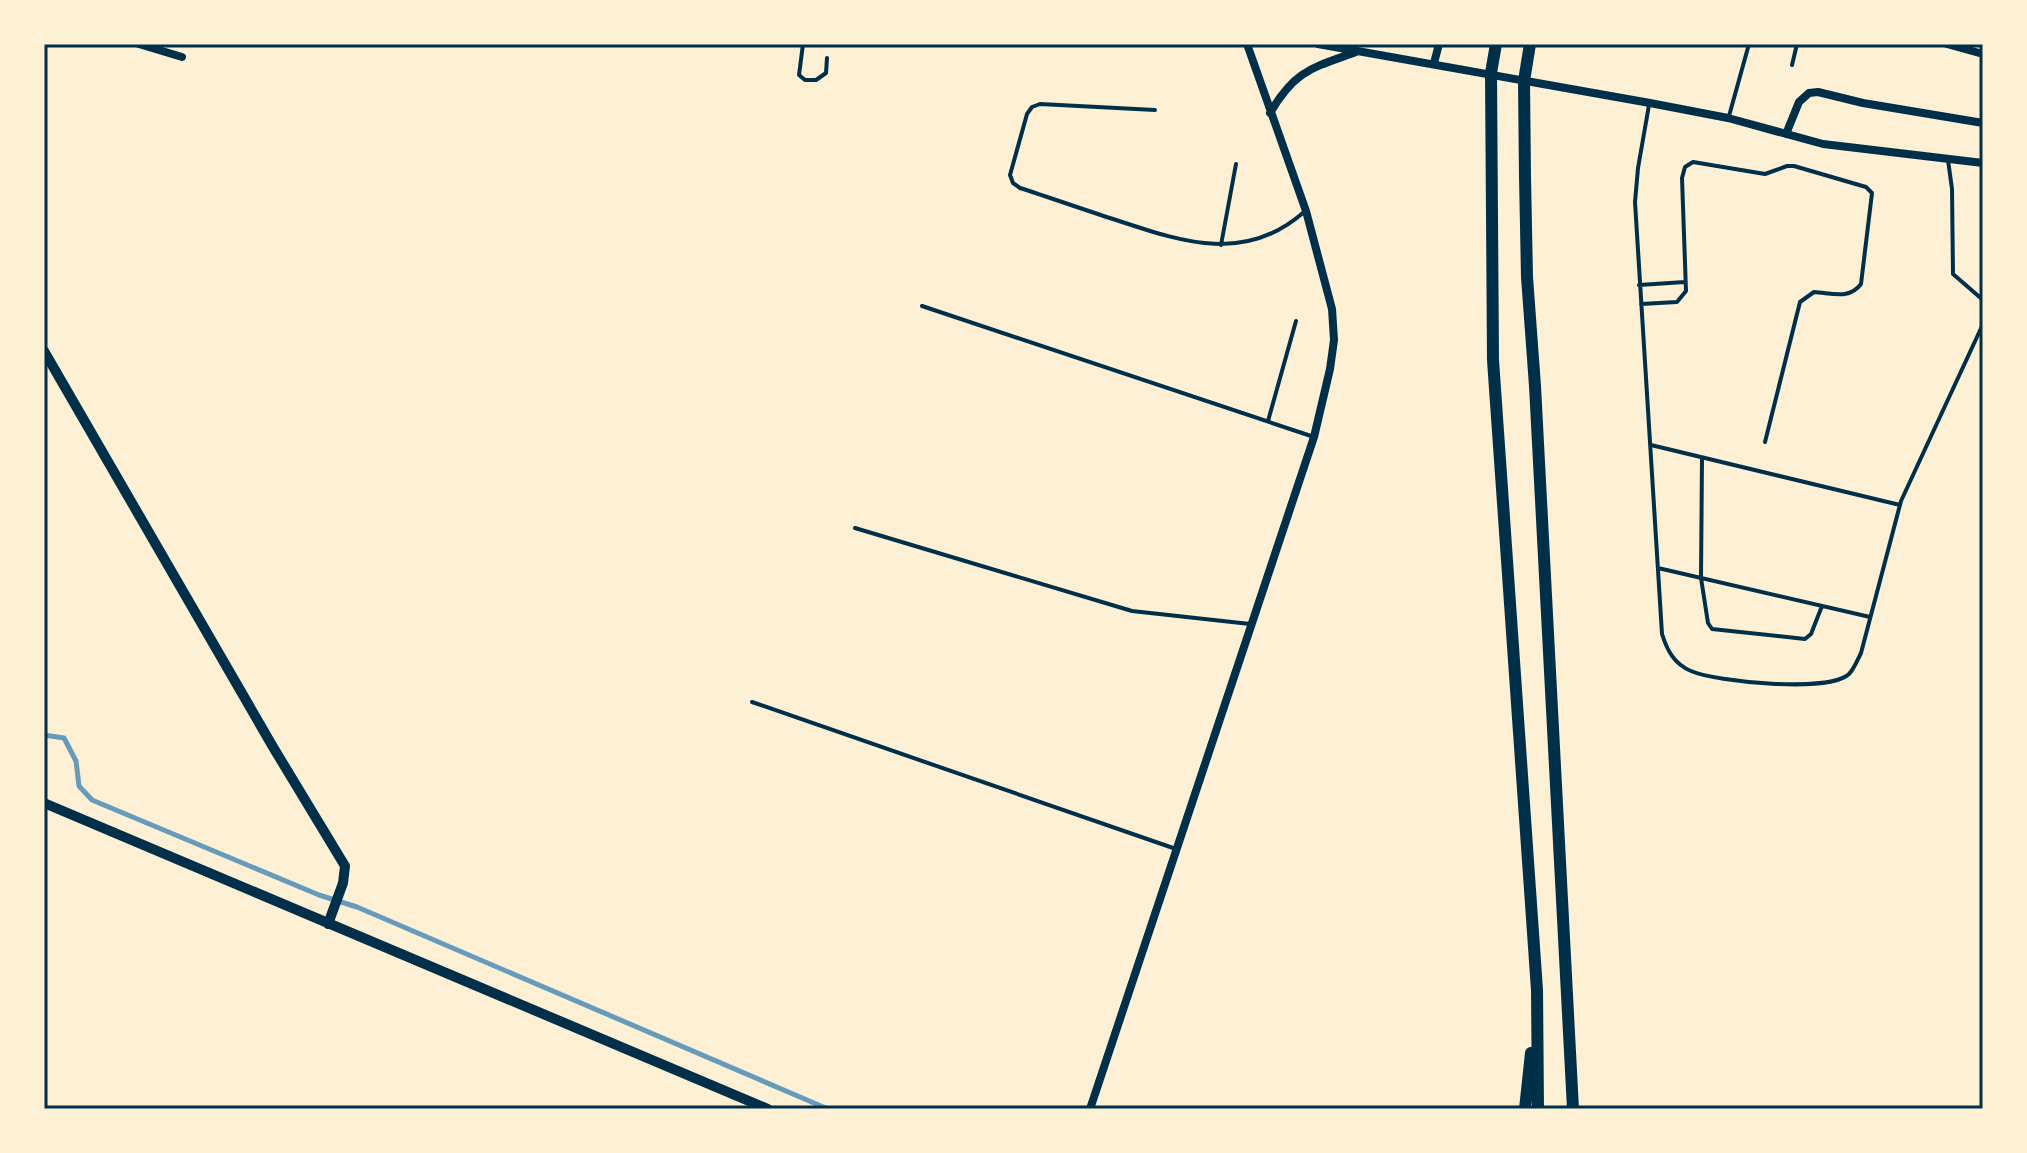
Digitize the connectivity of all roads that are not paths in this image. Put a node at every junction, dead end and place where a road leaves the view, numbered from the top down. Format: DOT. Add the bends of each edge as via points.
graph roads {
  1 [pos="139,44"];
  2 [pos="803,44"];
  3 [pos="1247,44"];
  4 [pos="1318,44"];
  5 [pos="1439,44"];
  6 [pos="1496,44"];
  7 [pos="1530,44"];
  8 [pos="1749,44"];
  9 [pos="1797,44"];
  10 [pos="1947,44"];
  11 [pos="1357,51"];
  12 [pos="1983,54"];
  13 [pos="182,57"];
  14 [pos="827,58"];
  15 [pos="1434,63"];
  16 [pos="1792,65"];
  17 [pos="1491,73"];
  18 [pos="1524,81"];
  19 [pos="1650,103"];
  20 [pos="1155,110"];
  21 [pos="1270,113"];
  22 [pos="1728,118"];
  23 [pos="1983,123"];
  24 [pos="1786,134"];
  25 [pos="1948,160"];
  26 [pos="1983,163"];
  27 [pos="1236,164"];
  28 [pos="1306,211"];
  29 [pos="1221,245"];
  30 [pos="1685,282"];
  31 [pos="1639,285"];
  32 [pos="1983,300"];
  33 [pos="1641,304"];
  34 [pos="922,306"];
  35 [pos="1296,321"];
  36 [pos="1983,324"];
  37 [pos="44,351"];
  38 [pos="1268,421"];
  39 [pos="1314,437"];
  40 [pos="1765,442"];
  41 [pos="1651,445"];
  42 [pos="1702,459"];
  43 [pos="1900,505"];
  44 [pos="855,528"];
  45 [pos="1658,568"];
  46 [pos="1701,578"];
  47 [pos="1822,606"];
  48 [pos="1870,617"];
  49 [pos="1250,624"];
  50 [pos="752,702"];
  51 [pos="44,803"];
  52 [pos="1176,849"];
  53 [pos="328,924"];
  54 [pos="1537,990"];
  55 [pos="768,1109"];
  56 [pos="1090,1109"];
  57 [pos="1525,1109"];
  58 [pos="1538,1109"];
  59 [pos="1573,1109"];
  1 -- 13 [label="street"];
  2 -- 14 [label="lane" via="799,75 805,80 826,73"];
  3 -- 21 [label="street"];
  4 -- 11 [label="street"];
  5 -- 15 [label="street"];
  6 -- 17 [label="main road"];
  7 -- 18 [label="main road"];
  8 -- 22 [label="lane"];
  9 -- 16 [label="lane"];
  10 -- 12 [label="street"];
  11 -- 15 [label="street"];
  11 -- 21 [label="street" via="1300,73"];
  15 -- 17 [label="street"];
  17 -- 18 [label="street"];
  17 -- 54 [label="main road" via="1493,360"];
  18 -- 19 [label="street"];
  18 -- 59 [label="main road" via="1527,277"];
  19 -- 22 [label="street"];
  19 -- 31 [label="lane" via="1635,202"];
  20 -- 29 [label="lane" via="1032,107 1010,175 1013,183 1181,241"];
  21 -- 28 [label="street"];
  22 -- 24 [label="street"];
  23 -- 24 [label="street" via="1818,92 1799,102"];
  24 -- 25 [label="street" via="1823,144"];
  25 -- 26 [label="street"];
  25 -- 32 [label="lane" via="1953,274"];
  27 -- 29 [label="lane"];
  28 -- 29 [label="lane" via="1261,237"];
  28 -- 39 [label="street" via="1332,309 1334,340"];
  30 -- 31 [label="lane"];
  30 -- 33 [label="lane" via="1686,291 1677,302"];
  30 -- 40 [label="lane" via="1682,178 1693,162 1765,174 1794,166 1872,193 1861,284 1847,295 1814,292 1800,302"];
  31 -- 33 [label="lane"];
  33 -- 41 [label="lane"];
  34 -- 38 [label="lane"];
  35 -- 38 [label="lane"];
  36 -- 43 [label="lane"];
  37 -- 53 [label="street" via="345,866"];
  38 -- 39 [label="lane"];
  39 -- 49 [label="street"];
  41 -- 42 [label="lane"];
  41 -- 45 [label="lane"];
  42 -- 43 [label="lane"];
  42 -- 46 [label="lane"];
  43 -- 48 [label="lane"];
  44 -- 49 [label="lane" via="1132,611"];
  45 -- 46 [label="lane"];
  45 -- 48 [label="lane" via="1668,651 1689,671 1710,677 1824,684 1848,674 1861,653"];
  46 -- 47 [label="lane"];
  46 -- 47 [label="lane" via="1708,623 1719,631 1805,639"];
  47 -- 48 [label="lane"];
  49 -- 52 [label="street"];
  50 -- 52 [label="lane"];
  51 -- 53 [label="street"];
  52 -- 56 [label="street"];
  53 -- 55 [label="street"];
  54 -- 57 [label="main road"];
  54 -- 58 [label="main road"];
}
